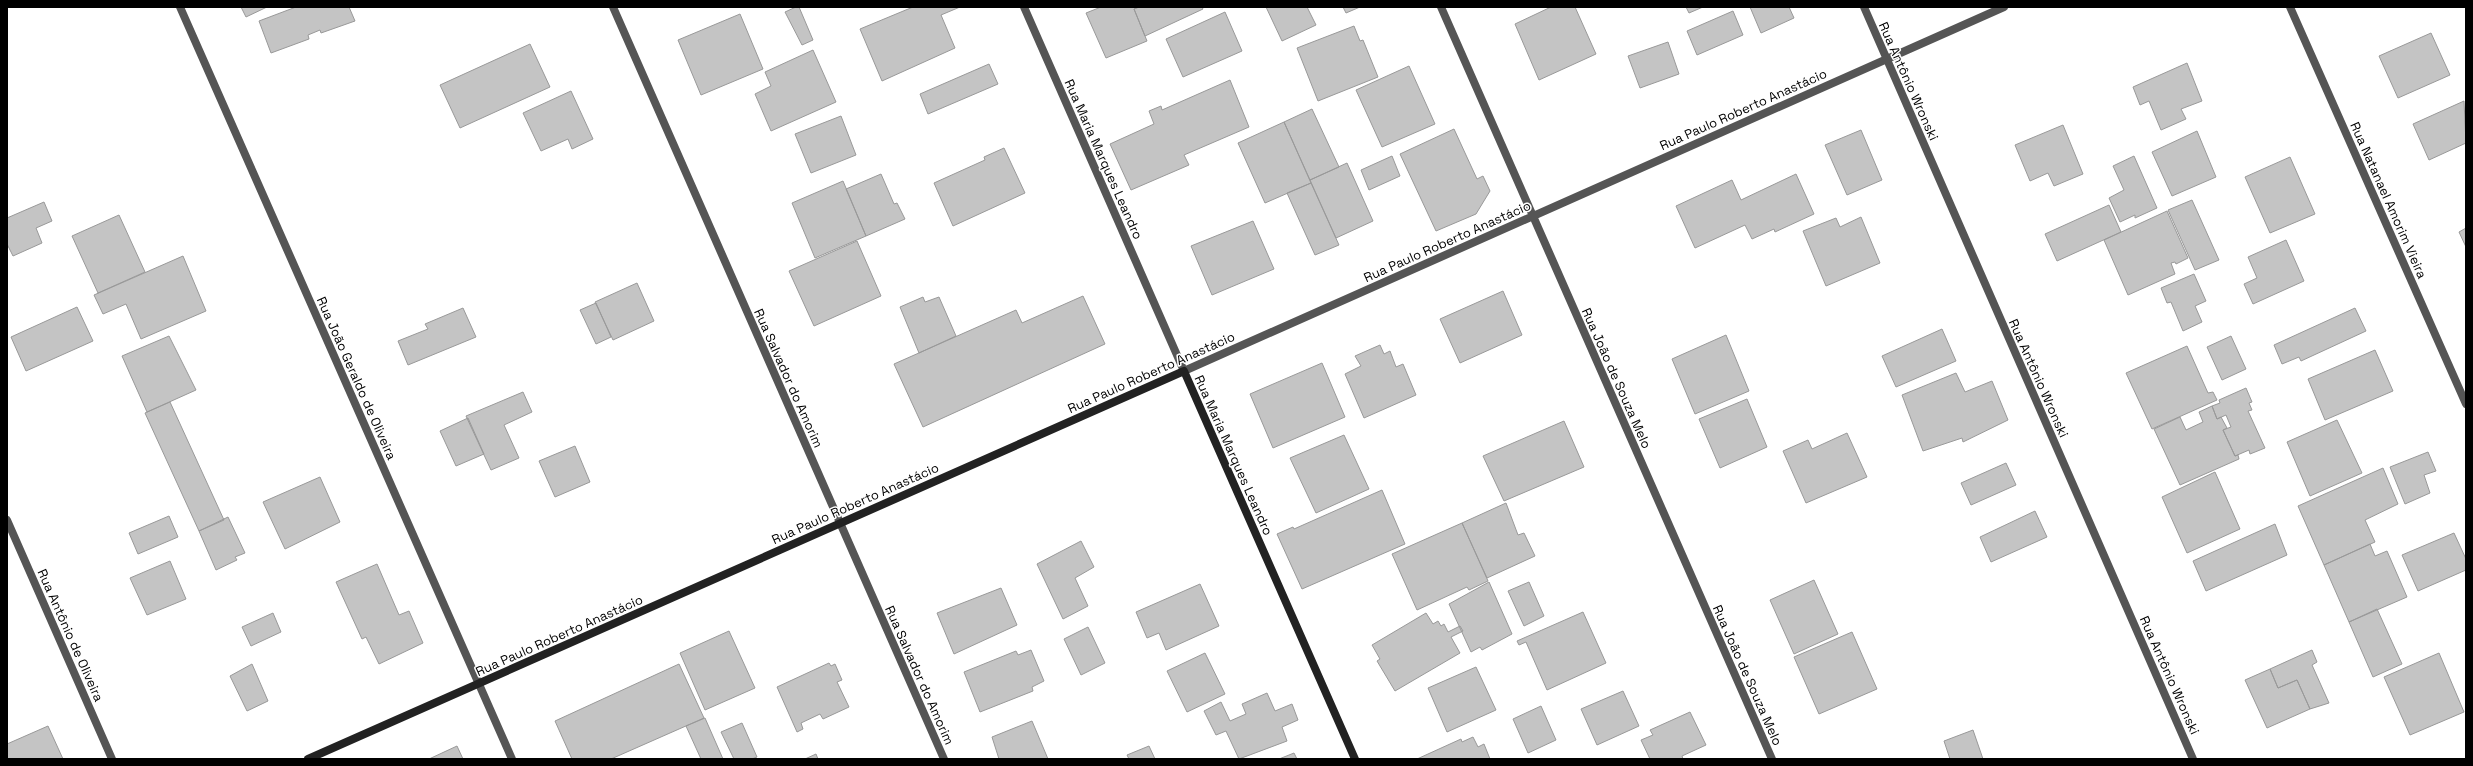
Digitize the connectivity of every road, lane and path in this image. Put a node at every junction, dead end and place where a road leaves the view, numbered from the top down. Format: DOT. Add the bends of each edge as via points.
graph roads {
  1 [pos="180,7"];
  2 [pos="613,7"];
  3 [pos="1024,7"];
  4 [pos="1441,7"];
  5 [pos="1864,7"];
  6 [pos="2004,7"];
  7 [pos="2290,7"];
  8 [pos="1886,59"];
  9 [pos="1533,216"];
  10 [pos="1184,371"];
  11 [pos="2466,404"];
  12 [pos="7,520"];
  13 [pos="840,523"];
  14 [pos="479,683"];
  15 [pos="112,759"];
  16 [pos="308,759"];
  17 [pos="512,759"];
  18 [pos="944,759"];
  19 [pos="1356,759"];
  20 [pos="1772,759"];
  21 [pos="2193,759"];
  1 -- 14 [label="street, Rua João Geraldo de Oliveira"];
  2 -- 13 [label="street, Rua Salvador do Amorim"];
  3 -- 10 [label="street, Rua Maria Marques Leandro"];
  4 -- 9 [label="street, Rua João de Souza Melo"];
  5 -- 8 [label="street, Rua Antônio Wronski"];
  6 -- 8 [label="street, Rua Paulo Roberto Anastácio"];
  7 -- 11 [label="street, Rua Natanael Amorim Vieira"];
  8 -- 9 [label="street, Rua Paulo Roberto Anastácio"];
  8 -- 21 [label="street, Rua Antônio Wronski"];
  9 -- 10 [label="street, Rua Paulo Roberto Anastácio"];
  9 -- 20 [label="street, Rua João de Souza Melo"];
  10 -- 13 [label="street, Rua Paulo Roberto Anastácio"];
  10 -- 19 [label="street, Rua Maria Marques Leandro"];
  12 -- 15 [label="street, Rua Antônio de Oliveira"];
  13 -- 14 [label="street, Rua Paulo Roberto Anastácio"];
  13 -- 18 [label="street, Rua Salvador do Amorim"];
  14 -- 16 [label="street, Rua Paulo Roberto Anastácio"];
  14 -- 17 [label="street, Rua João Geraldo de Oliveira"];
}
